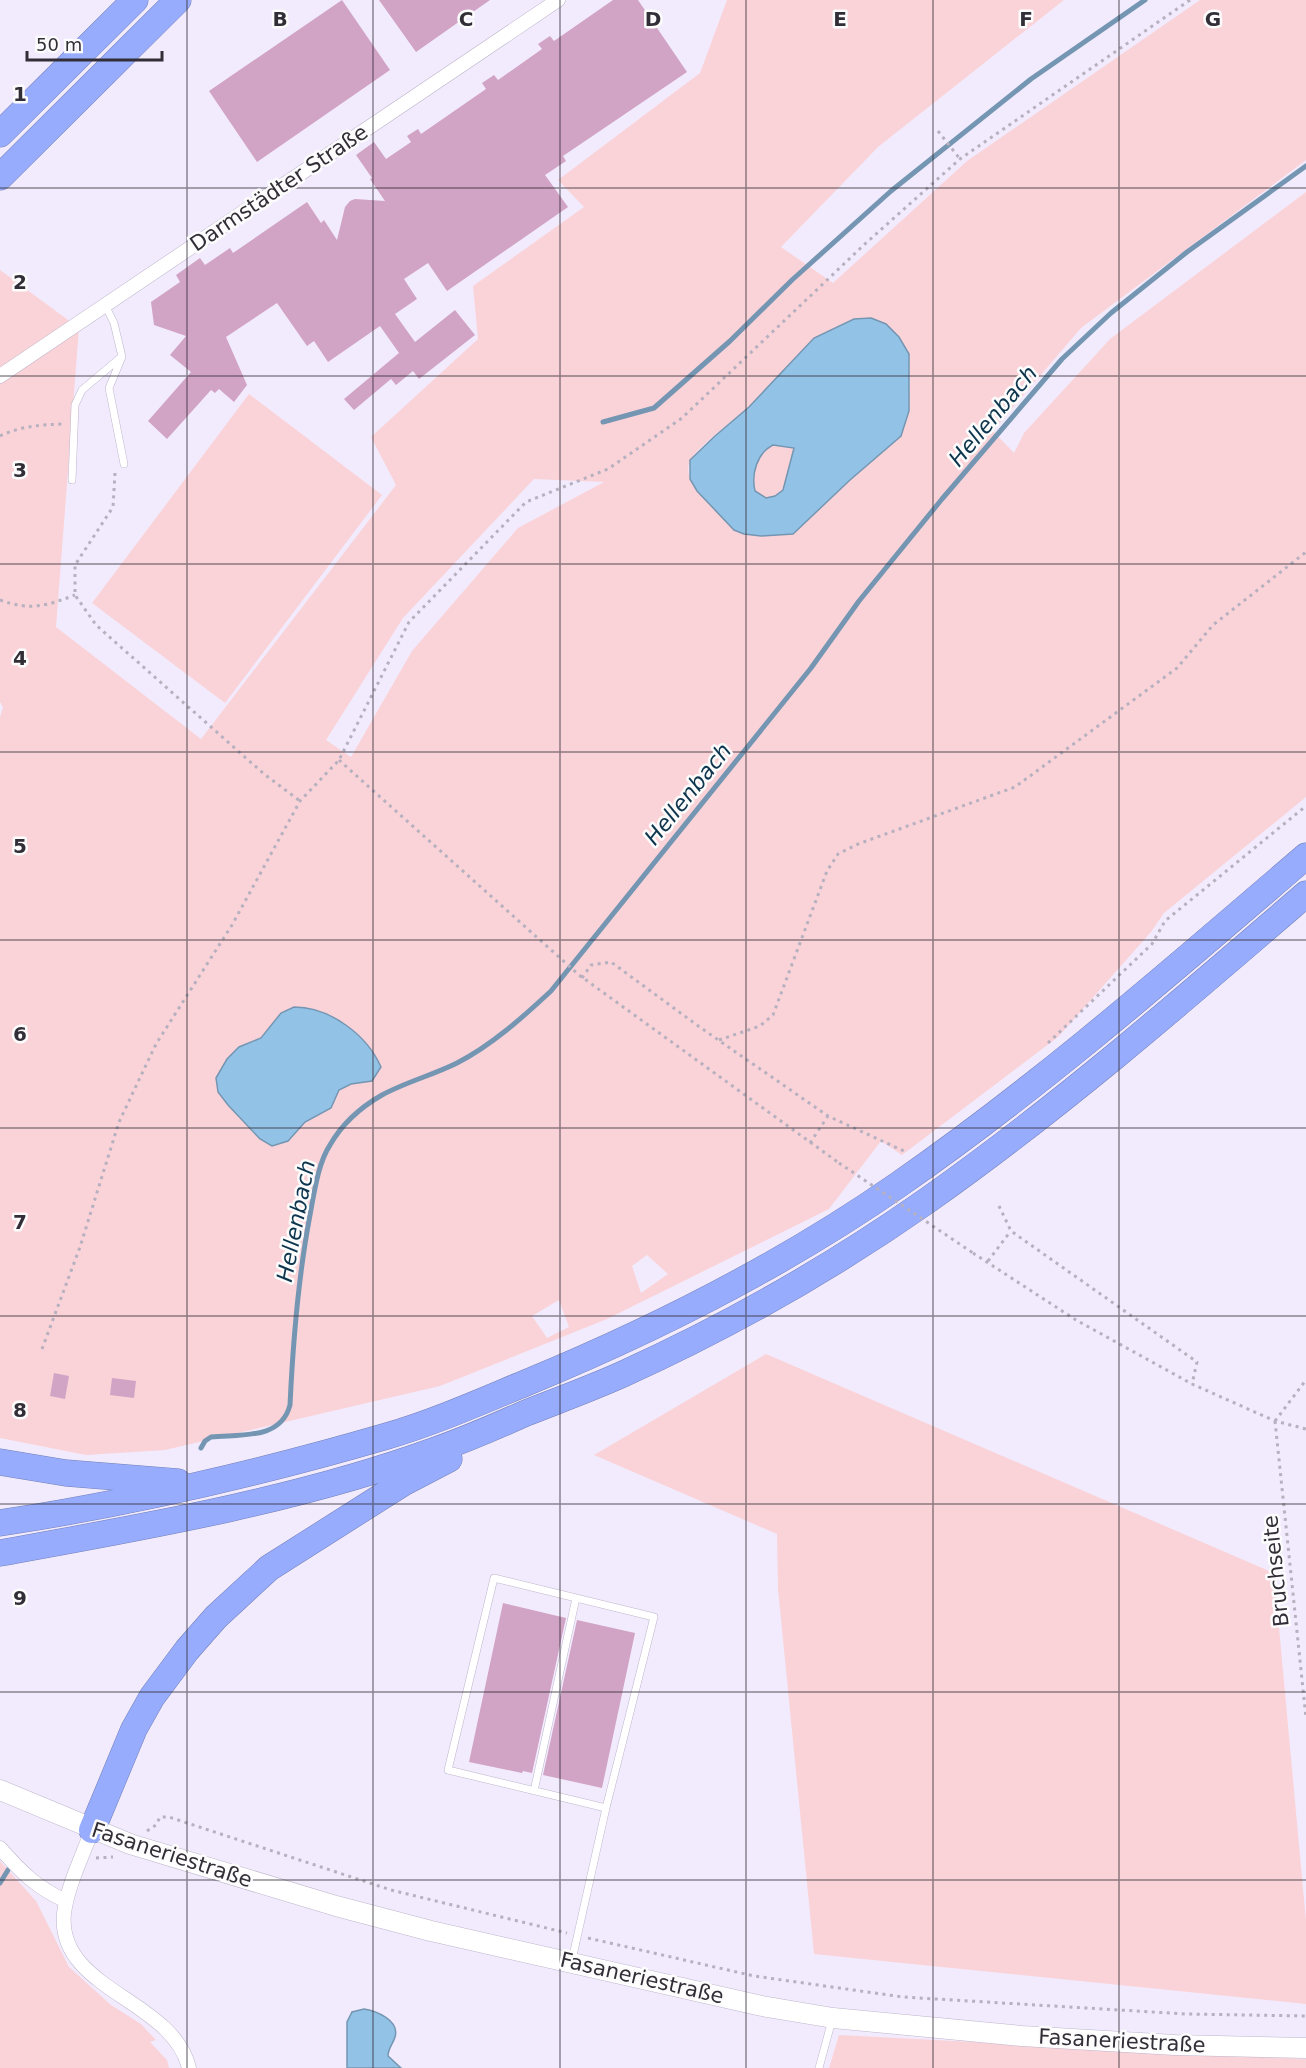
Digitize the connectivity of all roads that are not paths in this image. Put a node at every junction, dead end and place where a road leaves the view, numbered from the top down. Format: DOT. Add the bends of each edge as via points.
graph roads {
  1 [pos="135,0"];
  2 [pos="178,0"];
  3 [pos="558,0"];
  4 [pos="0,134"];
  5 [pos="0,177"];
  6 [pos="105,305"];
  7 [pos="122,357"];
  8 [pos="0,376"];
  9 [pos="124,464"];
  10 [pos="72,480"];
  11 [pos="1306,856"];
  12 [pos="1306,894"];
  13 [pos="577,1393"];
  14 [pos="0,1462"];
  15 [pos="206,1484"];
  16 [pos="0,1523"];
  17 [pos="0,1553"];
  18 [pos="576,1598"];
  19 [pos="0,1790"];
  20 [pos="534,1791"];
  21 [pos="606,1808"];
  22 [pos="92,1830"];
  23 [pos="0,1848"];
  24 [pos="66,1901"];
  25 [pos="571,1962"];
  26 [pos="833,2018"];
  27 [pos="1306,2048"];
  28 [pos="189,2068"];
  29 [pos="819,2068"];
  1 -- 4 [label="highway"];
  2 -- 5 [label="highway"];
  3 -- 6 [label="street, Darmstädter Straße"];
  6 -- 7 [label="lane"];
  6 -- 8 [label="street, Darmstädter Straße"];
  7 -- 9 [label="lane" via="109,388"];
  7 -- 10 [label="lane" via="82,390 75,405"];
  11 -- 15 [label="highway" via="1092,1039 1019,1096 896,1186 777,1260 609,1348 480,1402 390,1435"];
  12 -- 13 [label="highway" via="1103,1067 928,1200 848,1253 745,1313"];
  13 -- 17 [label="highway" via="436,1450 279,1497"];
  13 -- 22 [label="highway" via="403,1483 270,1568 216,1617 152,1697 134,1729"];
  14 -- 15 [label="highway" via="66,1473"];
  15 -- 16 [label="highway"];
  18 -- 20 [label="lane"];
  18 -- 20 [label="lane" via="494,1578 448,1770"];
  18 -- 21 [label="lane" via="654,1617"];
  19 -- 22 [label="street, Fasaneriestraße"];
  20 -- 21 [label="lane"];
  21 -- 25 [label="lane"];
  22 -- 24 [label="street, Fasaneriestraße"];
  22 -- 25 [label="street, Fasaneriestraße" via="382,1919"];
  23 -- 24 [label="street" via="34,1883"];
  24 -- 28 [label="street, Fasaneriestraße" via="64,1928 77,1959 96,1978 158,2021 180,2047"];
  25 -- 26 [label="street, Fasaneriestraße" via="762,2006"];
  26 -- 27 [label="street, Fasaneriestraße" via="1022,2036"];
  26 -- 29 [label="lane"];
}
